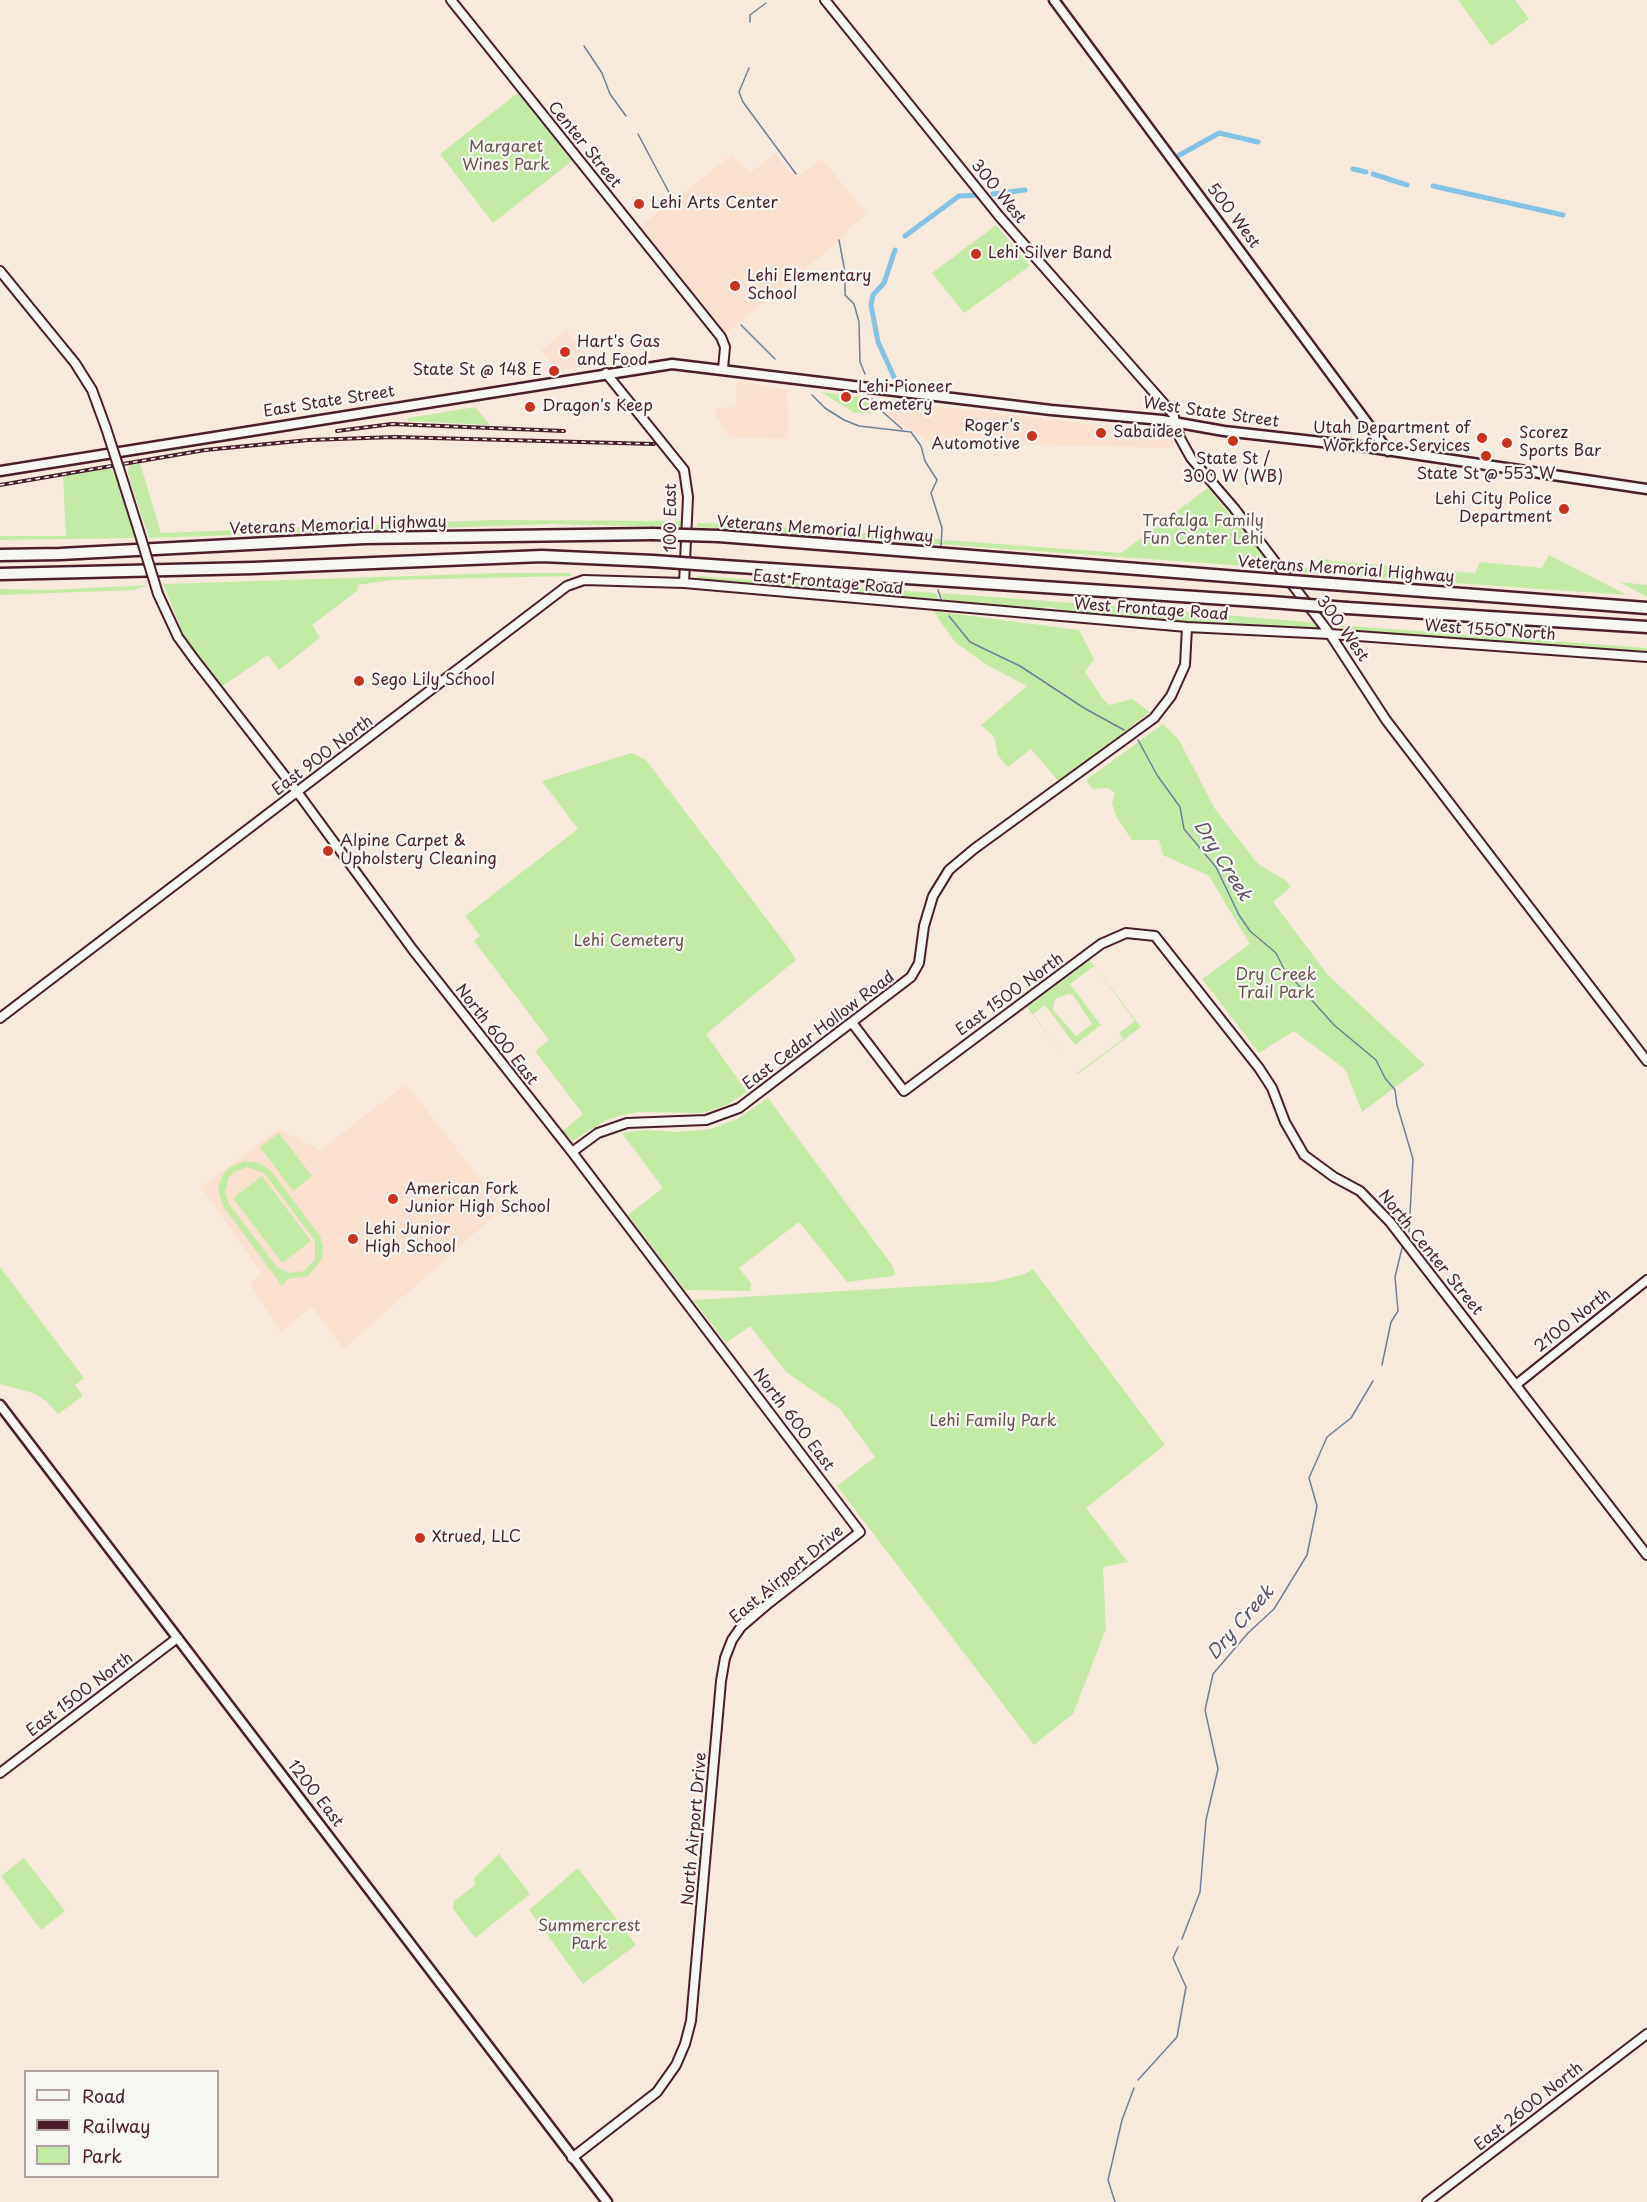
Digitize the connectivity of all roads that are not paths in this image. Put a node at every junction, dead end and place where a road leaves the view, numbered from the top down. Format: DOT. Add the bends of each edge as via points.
graph roads {
  1 [pos="451,0"];
  2 [pos="825,0"];
  3 [pos="1054,0"];
  4 [pos="0,271"];
  5 [pos="723,369"];
  6 [pos="606,373"];
  7 [pos="770,375"];
  8 [pos="1175,422"];
  9 [pos="1388,451"];
  10 [pos="0,471"];
  11 [pos="1647,489"];
  12 [pos="0,555"];
  13 [pos="0,574"];
  14 [pos="684,583"];
  15 [pos="1647,608"];
  16 [pos="970,609"];
  17 [pos="1646,626"];
  18 [pos="1187,627"];
  19 [pos="1330,634"];
  20 [pos="1647,657"];
  21 [pos="298,793"];
  22 [pos="1138,933"];
  23 [pos="0,1018"];
  24 [pos="853,1023"];
  25 [pos="1647,1061"];
  26 [pos="572,1152"];
  27 [pos="1647,1280"];
  28 [pos="1516,1383"];
  29 [pos="0,1405"];
  30 [pos="860,1532"];
  31 [pos="1647,1556"];
  32 [pos="176,1639"];
  33 [pos="732,1640"];
  34 [pos="0,1773"];
  35 [pos="1647,2034"];
  36 [pos="572,2158"];
  37 [pos="607,2202"];
  38 [pos="1427,2202"];
  1 -- 5 [label="street, Center Street" via="721,337 725,347"];
  2 -- 8 [label="street, 300 West" via="999,216 1152,388"];
  3 -- 9 [label="main road, 500 West"];
  4 -- 21 [label="street, North 600 East, bridge" via="75,363 92,390 159,594 178,637"];
  5 -- 6 [label="main road, East State Street" via="672,364"];
  5 -- 7 [label="main road, East State Street"];
  6 -- 10 [label="main road, East State Street"];
  6 -- 14 [label="street, 100 East" via="684,471 688,497"];
  7 -- 8 [label="main road, West State Street"];
  8 -- 9 [label="main road, West State Street"];
  8 -- 19 [label="street, 300 West" via="1191,458 1234,507"];
  9 -- 11 [label="main road, West State Street"];
  12 -- 15 [label="highway, Veterans Memorial Highway, bridge" via="364,538 719,536"];
  13 -- 17 [label="highway, bridge" via="542,556"];
  14 -- 16 [label="street, East Frontage Road"];
  14 -- 21 [label="street, East 900 North" via="584,580 567,586"];
  16 -- 18 [label="street, West Frontage Road"];
  18 -- 19 [label="street, West Frontage Road"];
  18 -- 24 [label="street, East Cedar Hollow Road" via="1185,665 1160,712 950,870 933,896 919,963 911,976"];
  19 -- 20 [label="street, West 1550 North"];
  19 -- 25 [label="street, 300 West" via="1386,720"];
  21 -- 23 [label="street, East 900 North"];
  21 -- 26 [label="street, North 600 East" via="413,950"];
  22 -- 24 [label="street, East 1500 North" via="1118,934 1101,944 904,1091"];
  22 -- 28 [label="street, North Center Street" via="1155,936 1259,1068 1304,1155 1374,1204"];
  24 -- 26 [label="street, East Cedar Hollow Road" via="739,1108 706,1120 627,1123 598,1133"];
  26 -- 30 [label="street, North 600 East"];
  27 -- 28 [label="street, 2100 North"];
  28 -- 31 [label="street, North Center Street"];
  29 -- 32 [label="main road, 1200 East"];
  30 -- 33 [label="street, East Airport Drive" via="769,1603"];
  32 -- 34 [label="street, East 1500 North"];
  32 -- 36 [label="main road, 1200 East"];
  33 -- 36 [label="street, North Airport Drive" via="721,1681 691,2021 676,2066 657,2092"];
  35 -- 38 [label="street, East 2600 North"];
  36 -- 37 [label="main road, 1200 East"];
}
